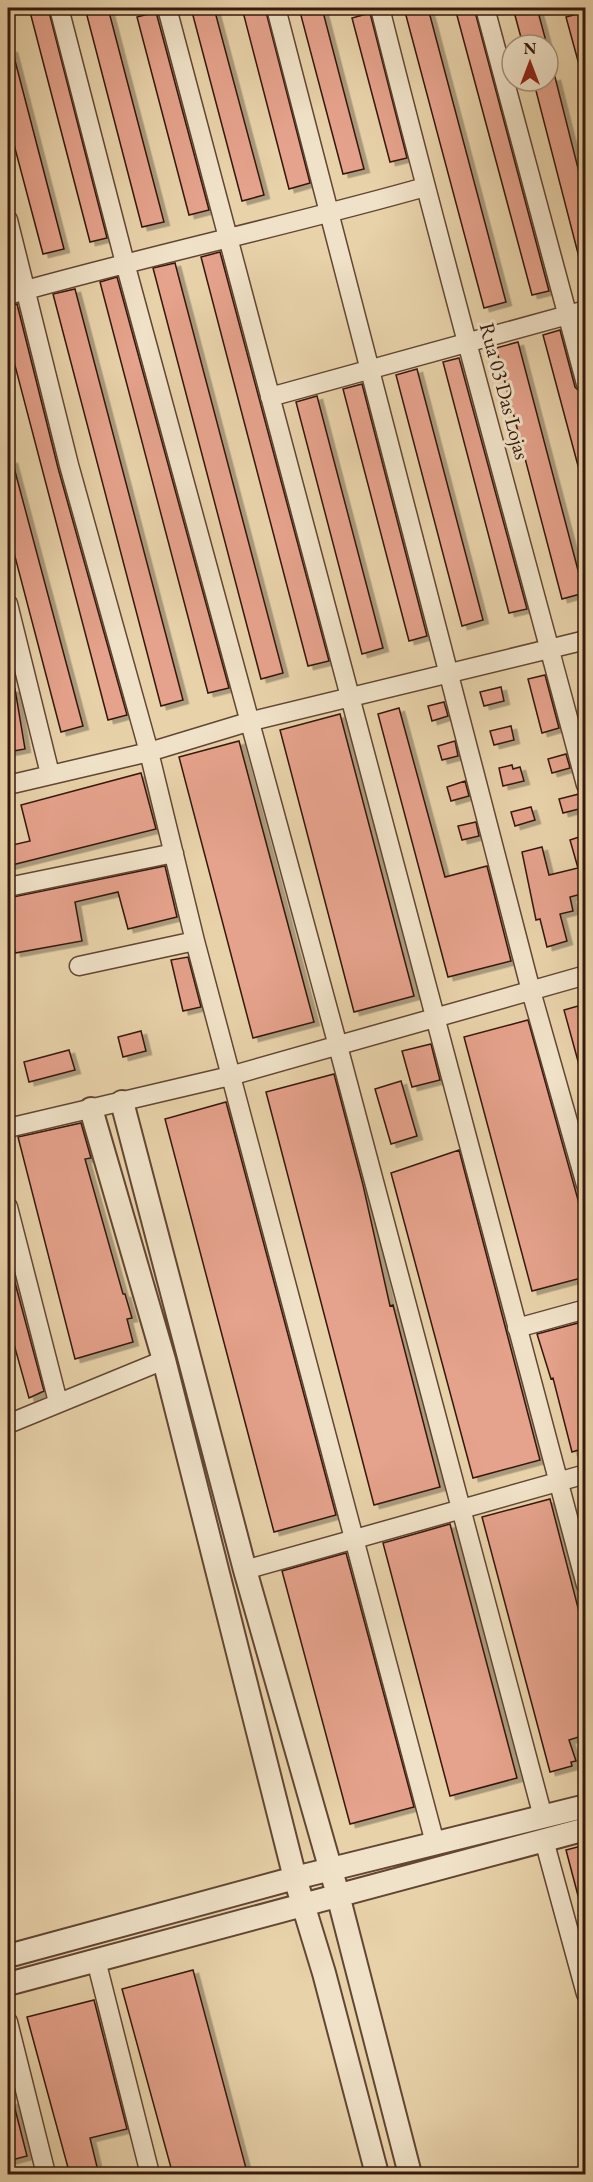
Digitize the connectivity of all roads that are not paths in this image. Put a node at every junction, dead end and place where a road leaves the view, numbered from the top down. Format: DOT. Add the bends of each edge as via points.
graph roads {
  1 [pos="59,8"];
  2 [pos="167,8"];
  3 [pos="276,8"];
  4 [pos="380,8"];
  5 [pos="485,8"];
  6 [pos="425,187"];
  7 [pos="329,214"];
  8 [pos="8,220"];
  9 [pos="228,238"];
  10 [pos="125,263"];
  11 [pos="26,290"];
  12 [pos="8,295"];
  13 [pos="585,310"];
  14 [pos="567,315"];
  15 [pos="469,342"];
  16 [pos="369,371"];
  17 [pos="585,384"];
  18 [pos="270,397"];
  19 [pos="8,604"];
  20 [pos="585,640"];
  21 [pos="550,650"];
  22 [pos="448,674"];
  23 [pos="352,698"];
  24 [pos="249,722"];
  25 [pos="149,752"];
  26 [pos="50,774"];
  27 [pos="8,784"];
  28 [pos="585,785"];
  29 [pos="174,853"];
  30 [pos="8,887"];
  31 [pos="195,941"];
  32 [pos="79,966"];
  33 [pos="585,975"];
  34 [pos="531,991"];
  35 [pos="436,1019"];
  36 [pos="338,1046"];
  37 [pos="230,1076"];
  38 [pos="122,1102"];
  39 [pos="91,1109"];
  40 [pos="8,1128"];
  41 [pos="585,1185"];
  42 [pos="8,1207"];
  43 [pos="585,1309"];
  44 [pos="517,1328"];
  45 [pos="164,1360"];
  46 [pos="58,1402"];
  47 [pos="8,1424"];
  48 [pos="585,1474"];
  49 [pos="560,1480"];
  50 [pos="461,1509"];
  51 [pos="354,1540"];
  52 [pos="245,1570"];
  53 [pos="585,1586"];
  54 [pos="585,1806"];
  55 [pos="543,1817"];
  56 [pos="585,1829"];
  57 [pos="544,1840"];
  58 [pos="435,1843"];
  59 [pos="330,1869"];
  60 [pos="296,1878"];
  61 [pos="338,1894"];
  62 [pos="304,1904"];
  63 [pos="8,1956"];
  64 [pos="96,1960"];
  65 [pos="8,1984"];
  66 [pos="585,1994"];
  67 [pos="8,2022"];
  68 [pos="46,2175"];
  69 [pos="150,2175"];
  70 [pos="377,2175"];
  71 [pos="410,2175"];
  1 -- 10 [label="street"];
  2 -- 9 [label="street"];
  3 -- 7 [label="street"];
  4 -- 6 [label="street, Rua 03 Das Lojas"];
  5 -- 14 [label="street"];
  6 -- 7 [label="street"];
  6 -- 15 [label="street, Rua 03 Das Lojas"];
  7 -- 9 [label="street"];
  7 -- 16 [label="street"];
  8 -- 11 [label="street"];
  9 -- 10 [label="street"];
  9 -- 18 [label="street"];
  10 -- 11 [label="street"];
  10 -- 24 [label="street"];
  11 -- 12 [label="street"];
  11 -- 25 [label="street" via="69,465"];
  13 -- 14 [label="street"];
  14 -- 15 [label="street"];
  14 -- 17 [label="street"];
  15 -- 16 [label="street"];
  15 -- 21 [label="street, Rua 03 Das Lojas"];
  16 -- 18 [label="street"];
  16 -- 22 [label="street"];
  18 -- 23 [label="street"];
  19 -- 26 [label="street"];
  20 -- 21 [label="street"];
  21 -- 22 [label="street"];
  21 -- 28 [label="street, Rua 03 Das Lojas"];
  22 -- 23 [label="street"];
  22 -- 34 [label="street"];
  23 -- 24 [label="street"];
  23 -- 35 [label="street"];
  24 -- 25 [label="street"];
  24 -- 36 [label="street"];
  25 -- 26 [label="street"];
  25 -- 29 [label="street"];
  26 -- 27 [label="street"];
  29 -- 30 [label="street"];
  29 -- 31 [label="street"];
  31 -- 32 [label="street"];
  31 -- 37 [label="street"];
  33 -- 34 [label="street"];
  34 -- 35 [label="street"];
  34 -- 41 [label="street"];
  35 -- 36 [label="street"];
  35 -- 44 [label="street"];
  36 -- 37 [label="street"];
  36 -- 50 [label="street"];
  37 -- 38 [label="street"];
  37 -- 51 [label="street"];
  38 -- 39 [label="street"];
  38 -- 52 [label="street"];
  39 -- 40 [label="street"];
  39 -- 45 [label="street"];
  42 -- 46 [label="street"];
  43 -- 44 [label="street"];
  44 -- 49 [label="street"];
  45 -- 46 [label="street"];
  45 -- 60 [label="street"];
  46 -- 47 [label="street"];
  48 -- 49 [label="street"];
  49 -- 50 [label="street"];
  49 -- 53 [label="street"];
  50 -- 51 [label="street"];
  50 -- 55 [label="street"];
  51 -- 52 [label="street"];
  51 -- 58 [label="street"];
  52 -- 59 [label="street"];
  54 -- 55 [label="street"];
  55 -- 58 [label="street"];
  56 -- 57 [label="street"];
  57 -- 61 [label="street"];
  57 -- 66 [label="street"];
  58 -- 59 [label="street"];
  59 -- 60 [label="street"];
  59 -- 61 [label="street"];
  60 -- 62 [label="street"];
  60 -- 63 [label="street"];
  61 -- 62 [label="street"];
  61 -- 71 [label="street"];
  62 -- 64 [label="street"];
  62 -- 70 [label="street"];
  64 -- 65 [label="street"];
  64 -- 69 [label="street"];
  67 -- 68 [label="street"];
}
